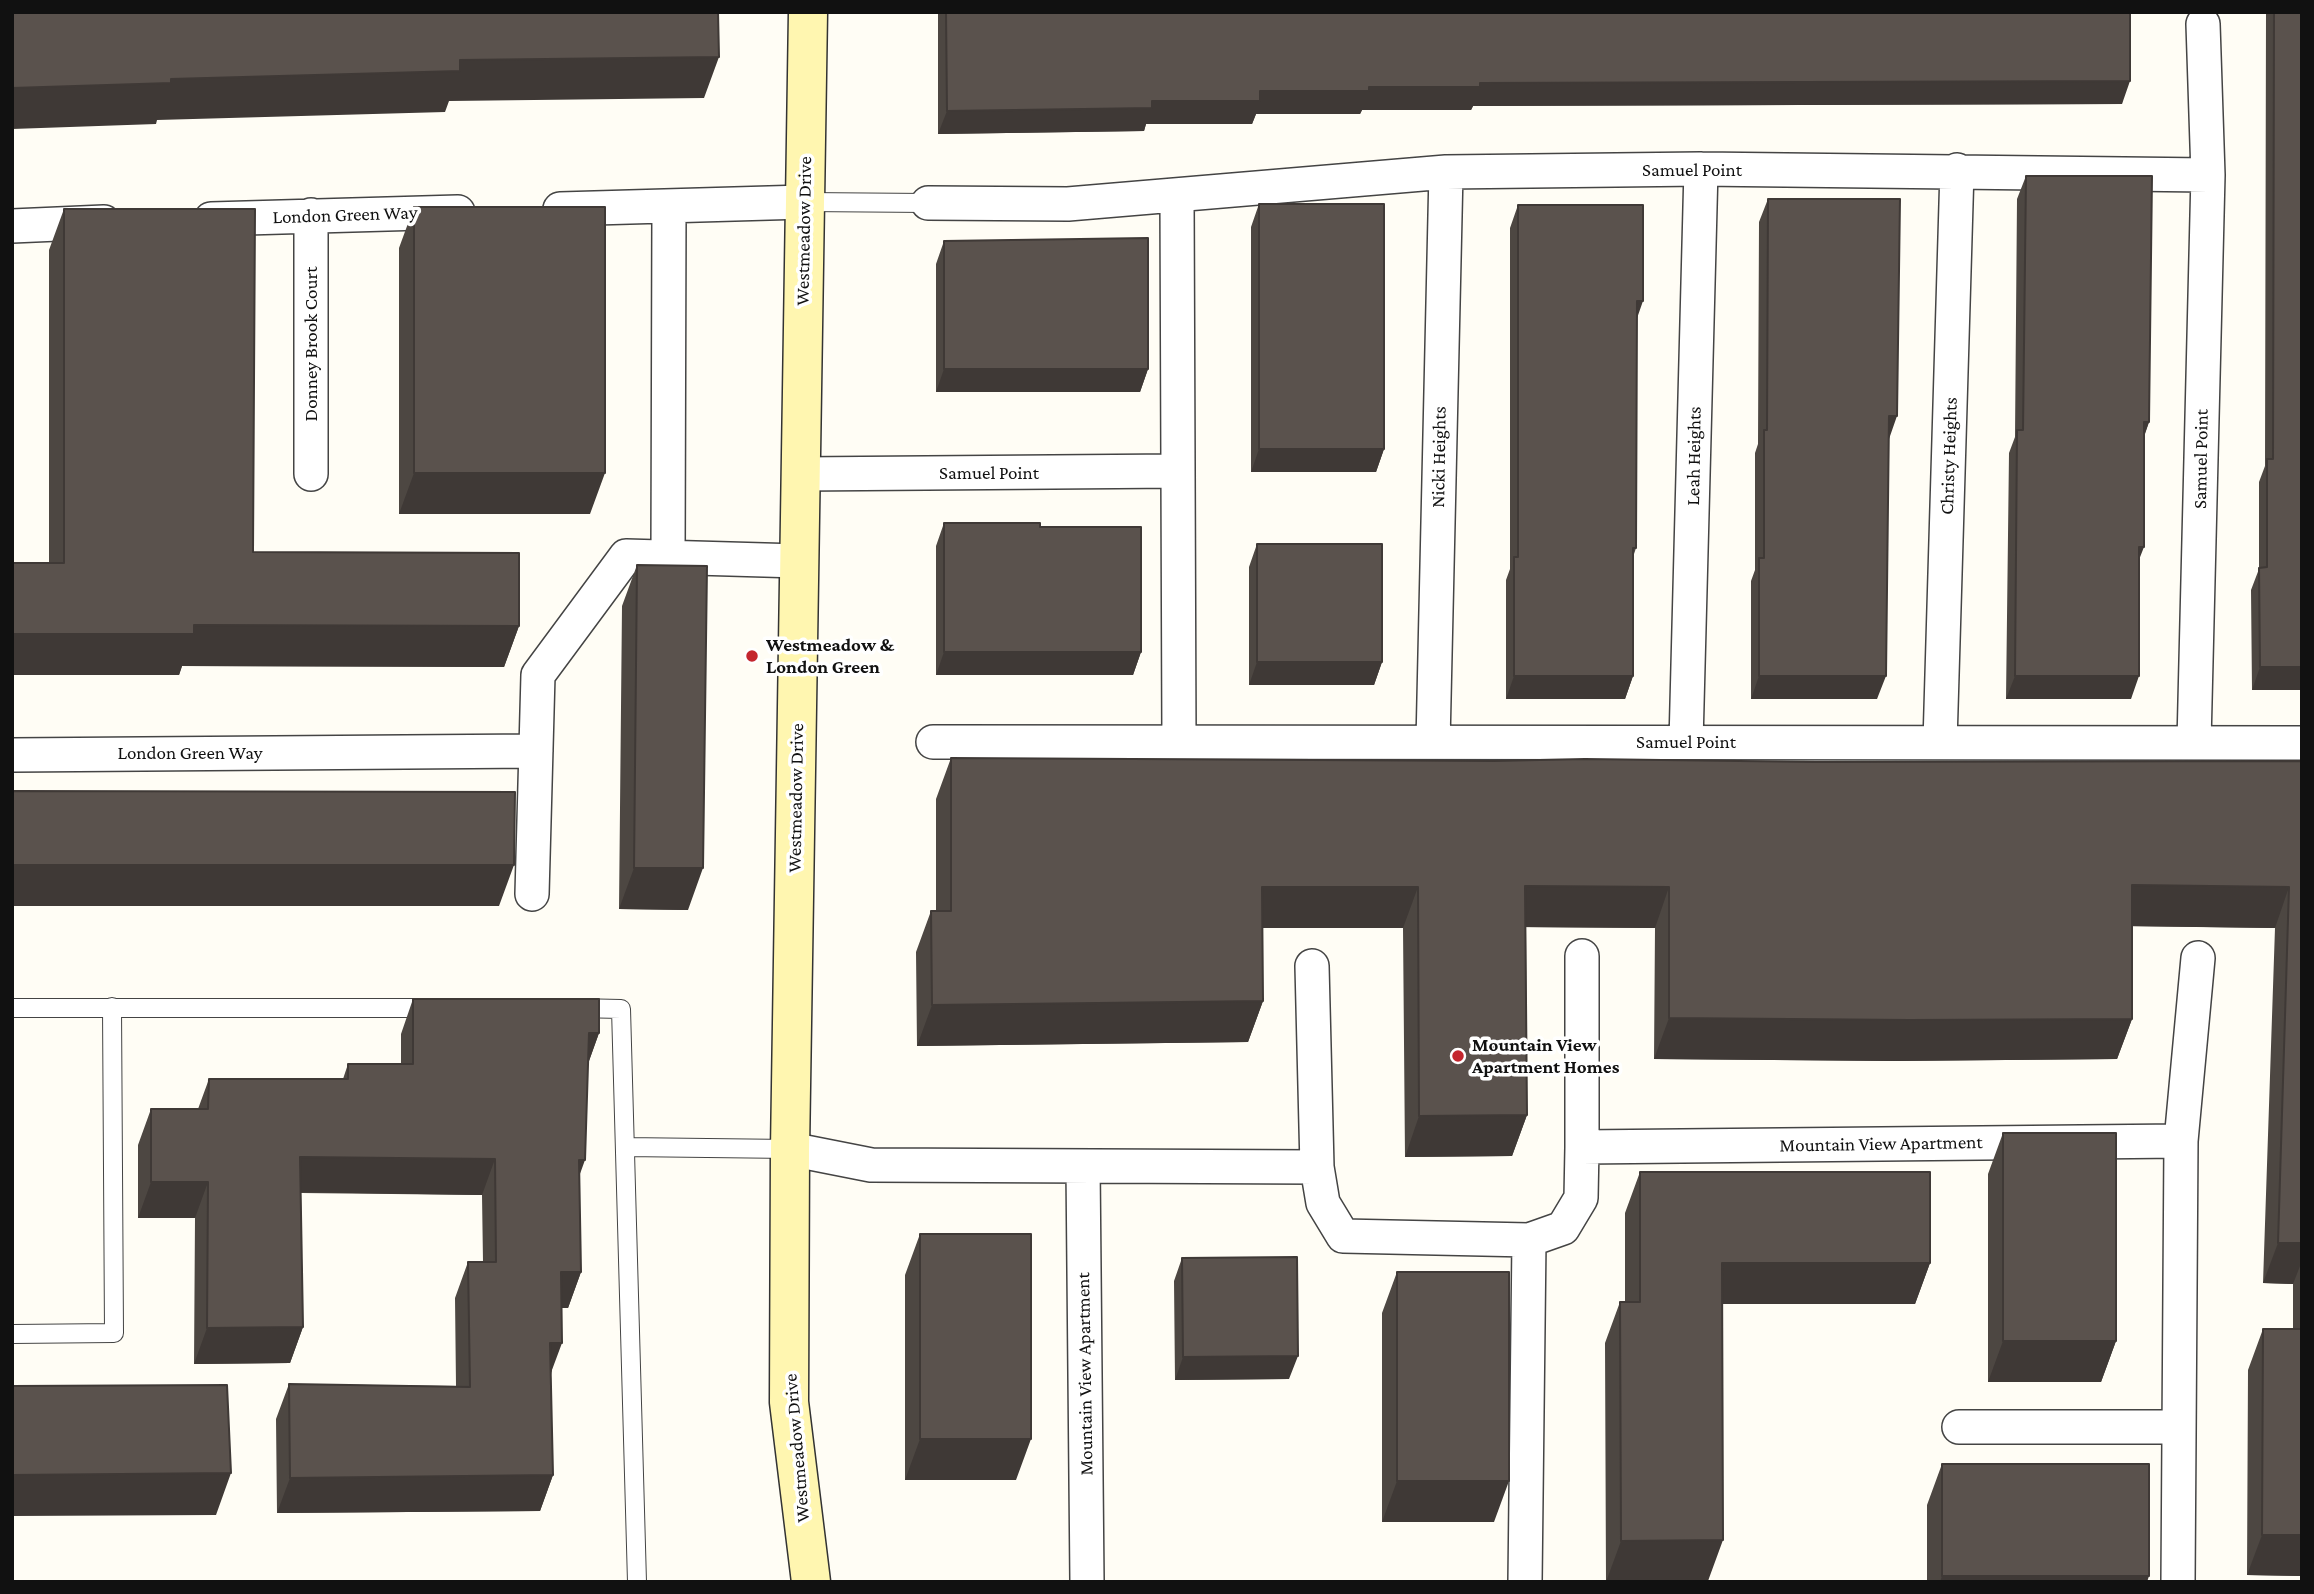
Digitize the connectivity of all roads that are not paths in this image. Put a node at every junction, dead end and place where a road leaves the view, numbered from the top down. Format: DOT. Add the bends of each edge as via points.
graph roads {
  1 [pos="808,12"];
  2 [pos="2203,24"];
  3 [pos="1701,169"];
  4 [pos="1957,170"];
  5 [pos="1446,172"];
  6 [pos="2208,175"];
  7 [pos="1177,195"];
  8 [pos="804,202"];
  9 [pos="928,203"];
  10 [pos="669,206"];
  11 [pos="531,210"];
  12 [pos="490,211"];
  13 [pos="311,215"];
  14 [pos="175,220"];
  15 [pos="134,221"];
  16 [pos="12,226"];
  17 [pos="1178,471"];
  18 [pos="310,474"];
  19 [pos="800,474"];
  20 [pos="668,557"];
  21 [pos="799,561"];
  22 [pos="933,742"];
  23 [pos="1179,742"];
  24 [pos="1433,742"];
  25 [pos="1686,742"];
  26 [pos="1940,742"];
  27 [pos="2194,742"];
  28 [pos="2302,743"];
  29 [pos="537,751"];
  30 [pos="12,755"];
  31 [pos="532,894"];
  32 [pos="1582,956"];
  33 [pos="2198,958"];
  34 [pos="1312,966"];
  35 [pos="112,1007"];
  36 [pos="12,1008"];
  37 [pos="456,1008"];
  38 [pos="552,1008"];
  39 [pos="2181,1141"];
  40 [pos="625,1147"];
  41 [pos="1582,1147"];
  42 [pos="790,1149"];
  43 [pos="1083,1166"];
  44 [pos="1317,1167"];
  45 [pos="1529,1240"];
  46 [pos="12,1334"];
  47 [pos="1959,1427"];
  48 [pos="2179,1427"];
  49 [pos="637,1582"];
  50 [pos="811,1582"];
  51 [pos="1087,1582"];
  52 [pos="1525,1582"];
  53 [pos="2178,1582"];
  1 -- 8 [label="street, Westmeadow Drive"];
  2 -- 6 [label="street, Samuel Point"];
  3 -- 4 [label="street, Samuel Point"];
  3 -- 5 [label="street, Samuel Point"];
  3 -- 25 [label="street, Leah Heights"];
  4 -- 6 [label="street, Samuel Point"];
  4 -- 26 [label="street, Christy Heights"];
  5 -- 7 [label="street, Samuel Point"];
  5 -- 24 [label="street, Nicki Heights"];
  6 -- 27 [label="street, Samuel Point"];
  7 -- 9 [label="street, Samuel Point" via="1068,204"];
  7 -- 17 [label="street"];
  8 -- 9 [label="lane"];
  8 -- 10 [label="street"];
  8 -- 19 [label="street, Westmeadow Drive"];
  10 -- 11 [label="street"];
  10 -- 20 [label="street"];
  12 -- 13 [label="street, London Green Way"];
  13 -- 14 [label="street, London Green Way"];
  13 -- 18 [label="street, Donney Brook Court"];
  15 -- 16 [label="street"];
  17 -- 19 [label="street, Samuel Point"];
  17 -- 23 [label="street"];
  19 -- 21 [label="street, Westmeadow Drive"];
  20 -- 21 [label="street"];
  20 -- 29 [label="street" via="626,556 538,675"];
  21 -- 42 [label="street, Westmeadow Drive"];
  22 -- 23 [label="street, Samuel Point"];
  23 -- 24 [label="street, Samuel Point"];
  24 -- 25 [label="street, Samuel Point"];
  25 -- 26 [label="street, Samuel Point"];
  26 -- 27 [label="street, Samuel Point"];
  27 -- 28 [label="street, Samuel Point"];
  29 -- 30 [label="street, London Green Way"];
  29 -- 31 [label="street"];
  32 -- 41 [label="street"];
  33 -- 39 [label="street"];
  34 -- 44 [label="street"];
  35 -- 36 [label="lane"];
  35 -- 37 [label="lane"];
  35 -- 46 [label="lane" via="114,1333"];
  38 -- 40 [label="lane" via="621,1009"];
  39 -- 41 [label="street, Mountain View Apartment"];
  39 -- 48 [label="street"];
  40 -- 42 [label="lane"];
  40 -- 49 [label="lane"];
  41 -- 45 [label="street" via="1581,1198 1563,1228"];
  42 -- 43 [label="street" via="871,1165"];
  42 -- 50 [label="street, Westmeadow Drive" via="789,1402"];
  43 -- 44 [label="street"];
  43 -- 51 [label="street, Mountain View Apartment"];
  44 -- 45 [label="street" via="1324,1203 1343,1236"];
  45 -- 52 [label="street"];
  47 -- 48 [label="street"];
  48 -- 53 [label="street"];
}
